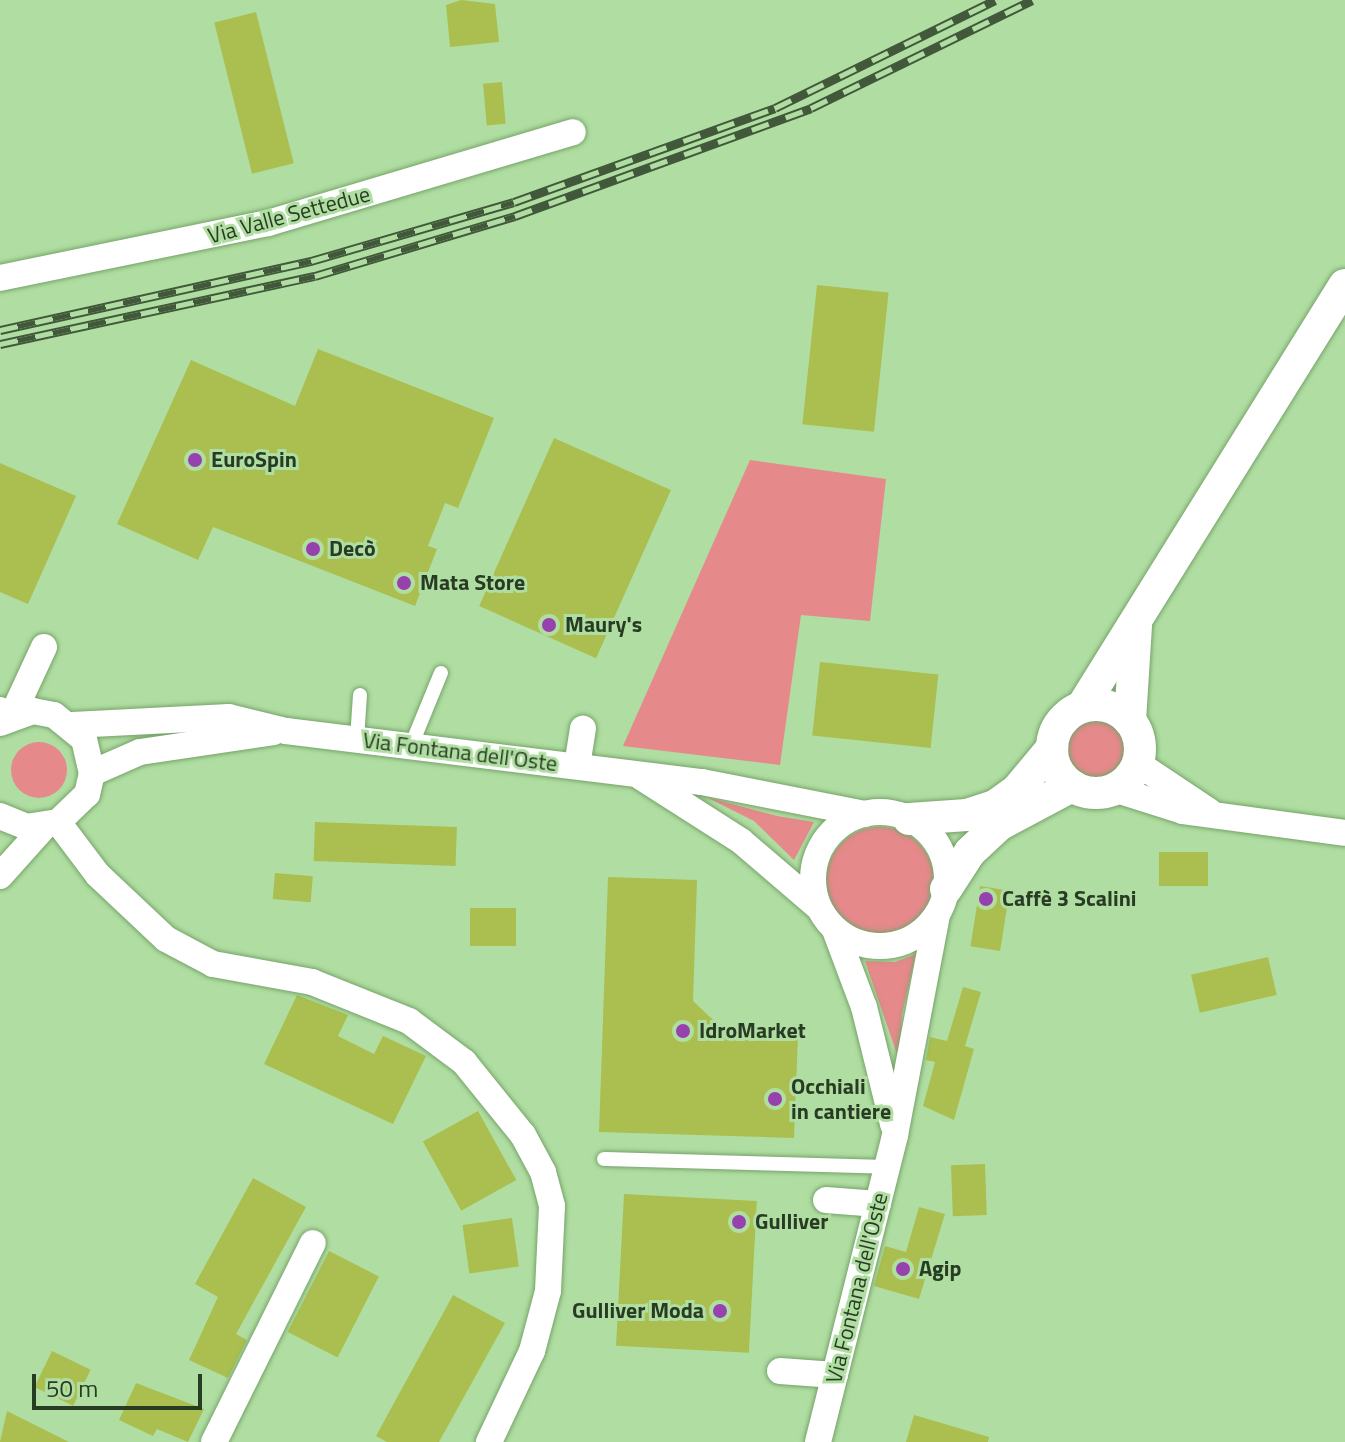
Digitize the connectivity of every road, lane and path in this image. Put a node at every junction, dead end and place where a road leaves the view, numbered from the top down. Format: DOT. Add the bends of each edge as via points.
graph roads {
  1 [pos="573,132"];
  2 [pos="0,278"];
  3 [pos="1345,285"];
  4 [pos="1137,617"];
  5 [pos="44,647"];
  6 [pos="441,673"];
  7 [pos="360,695"];
  8 [pos="1082,707"];
  9 [pos="14,710"];
  10 [pos="1130,721"];
  11 [pos="72,725"];
  12 [pos="583,728"];
  13 [pos="286,731"];
  14 [pos="357,739"];
  15 [pos="411,746"];
  16 [pos="1052,748"];
  17 [pos="1137,763"];
  18 [pos="577,766"];
  19 [pos="92,773"];
  20 [pos="634,773"];
  21 [pos="1072,786"];
  22 [pos="1114,789"];
  23 [pos="1209,811"];
  24 [pos="865,814"];
  25 [pos="0,816"];
  26 [pos="909,819"];
  27 [pos="51,824"];
  28 [pos="1345,833"];
  29 [pos="0,876"];
  30 [pos="941,902"];
  31 [pos="818,907"];
  32 [pos="835,930"];
  33 [pos="895,1135"];
  34 [pos="604,1159"];
  35 [pos="888,1167"];
  36 [pos="826,1200"];
  37 [pos="878,1204"];
  38 [pos="313,1243"];
  39 [pos="780,1371"];
  40 [pos="835,1375"];
  41 [pos="214,1442"];
  42 [pos="489,1442"];
  43 [pos="818,1442"];
  1 -- 2 [label="street, Via Valle Settedue" via="268,223"];
  3 -- 4 [label="street"];
  4 -- 8 [label="street"];
  4 -- 10 [label="street"];
  5 -- 9 [label="street"];
  6 -- 15 [label="lane"];
  7 -- 14 [label="lane"];
  8 -- 10 [label="street" via="1108,707"];
  8 -- 16 [label="street" via="1061,723"];
  9 -- 11 [label="street"];
  10 -- 17 [label="street" via="1137,734"];
  11 -- 13 [label="street, Via Fontana dell'Oste" via="217,716"];
  11 -- 19 [label="street" via="91,756"];
  12 -- 18 [label="street"];
  13 -- 14 [label="street, Via Fontana dell'Oste"];
  13 -- 19 [label="street, Via Fontana dell'Oste" via="140,752"];
  14 -- 15 [label="street, Via Fontana dell'Oste"];
  15 -- 18 [label="street, Via Fontana dell'Oste"];
  16 -- 21 [label="street" via="1054,763"];
  16 -- 26 [label="street" via="1017,790 995,806 967,815"];
  17 -- 22 [label="street"];
  17 -- 23 [label="street"];
  18 -- 20 [label="street, Via Fontana dell'Oste"];
  19 -- 27 [label="street" via="87,794"];
  20 -- 24 [label="street, Via Fontana dell'Oste"];
  20 -- 31 [label="street, Via Fontana dell'Oste" via="741,841"];
  21 -- 22 [label="street" via="1085,792"];
  21 -- 30 [label="street" via="1019,811 989,833"];
  22 -- 23 [label="street" via="1175,810"];
  23 -- 28 [label="street"];
  24 -- 26 [label="street"];
  24 -- 31 [label="street" via="831,833 819,849 813,888"];
  25 -- 27 [label="street" via="27,827"];
  26 -- 30 [label="street" via="939,848"];
  27 -- 29 [label="street"];
  27 -- 42 [label="street" via="166,939 213,964 312,982 409,1021 464,1062 523,1135 543,1172 552,1206 548,1291 532,1351"];
  30 -- 32 [label="street" via="921,932 889,945 855,942"];
  30 -- 33 [label="street, Via Fontana dell'Oste"];
  31 -- 32 [label="street"];
  32 -- 33 [label="street, Via Fontana dell'Oste" via="869,1022"];
  33 -- 35 [label="street, Via Fontana dell'Oste"];
  34 -- 35 [label="lane"];
  35 -- 37 [label="street, Via Fontana dell'Oste"];
  36 -- 37 [label="street"];
  37 -- 40 [label="street, Via Fontana dell'Oste"];
  38 -- 41 [label="street"];
  39 -- 40 [label="street"];
  40 -- 43 [label="street, Via Fontana dell'Oste"];
}
